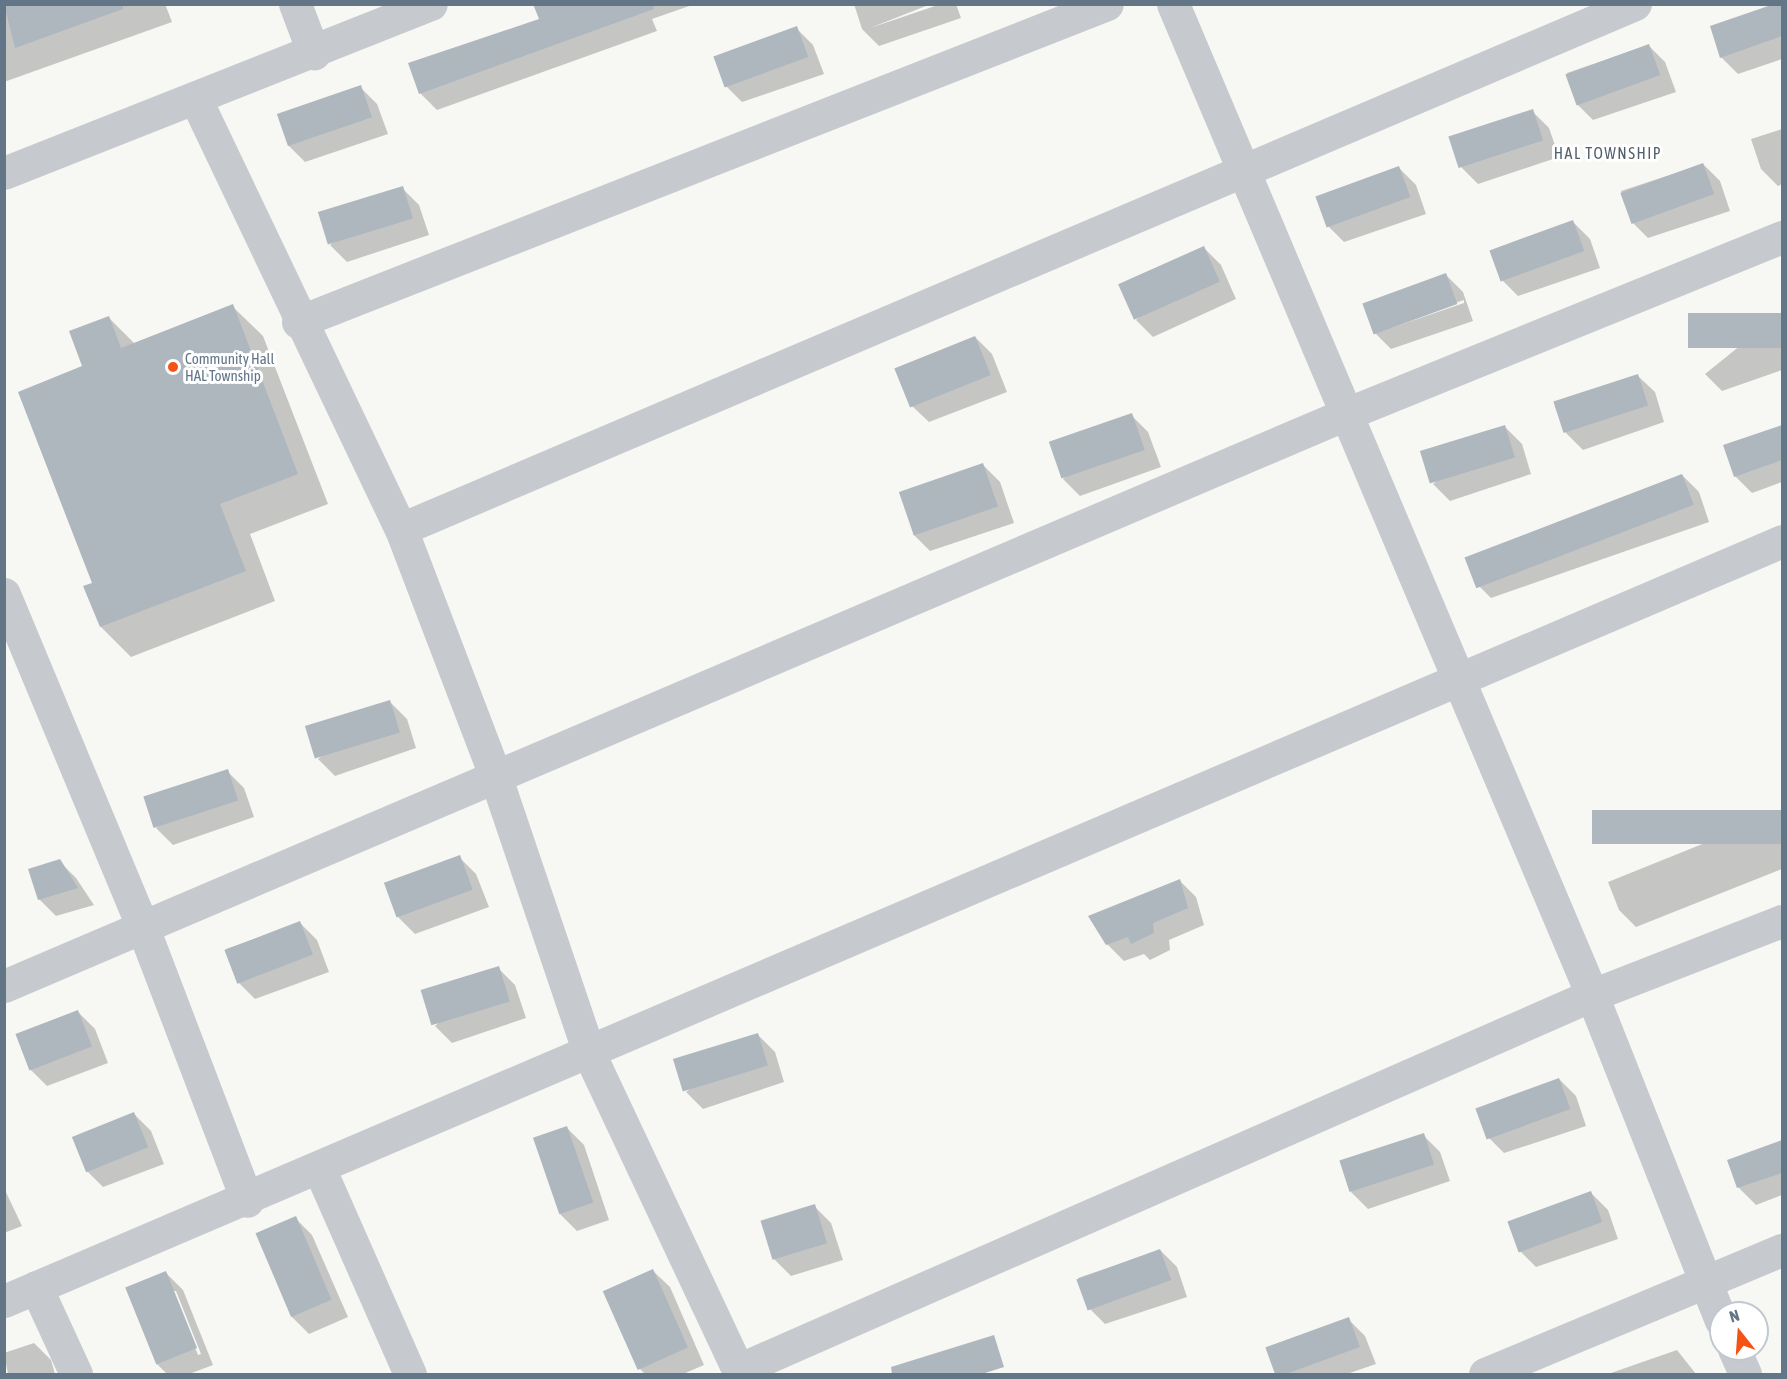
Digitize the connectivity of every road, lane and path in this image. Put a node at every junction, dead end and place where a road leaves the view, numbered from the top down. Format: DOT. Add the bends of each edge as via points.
graph roads {
  1 [pos="295,4"];
  2 [pos="431,4"];
  3 [pos="1107,4"];
  4 [pos="1173,4"];
  5 [pos="1635,4"];
  6 [pos="314,54"];
  7 [pos="196,102"];
  8 [pos="1243,170"];
  9 [pos="4,173"];
  10 [pos="1782,237"];
  11 [pos="298,322"];
  12 [pos="1346,414"];
  13 [pos="400,529"];
  14 [pos="1782,541"];
  15 [pos="4,594"];
  16 [pos="1459,681"];
  17 [pos="495,775"];
  18 [pos="1782,921"];
  19 [pos="143,928"];
  20 [pos="4,986"];
  21 [pos="1592,995"];
  22 [pos="589,1053"];
  23 [pos="320,1170"];
  24 [pos="247,1201"];
  25 [pos="1782,1250"];
  26 [pos="1704,1282"];
  27 [pos="36,1287"];
  28 [pos="4,1301"];
  29 [pos="1712,1301"];
  30 [pos="738,1372"];
  31 [pos="76,1374"];
  32 [pos="410,1374"];
  33 [pos="1485,1374"];
  1 -- 6 [label="lane"];
  2 -- 6 [label="lane"];
  3 -- 11 [label="lane"];
  4 -- 8 [label="lane"];
  5 -- 8 [label="lane"];
  6 -- 7 [label="lane"];
  7 -- 9 [label="lane"];
  7 -- 11 [label="lane"];
  8 -- 12 [label="lane"];
  8 -- 13 [label="lane"];
  10 -- 12 [label="lane"];
  11 -- 13 [label="lane"];
  12 -- 16 [label="lane"];
  12 -- 17 [label="lane"];
  13 -- 17 [label="lane"];
  14 -- 16 [label="lane"];
  15 -- 19 [label="lane"];
  16 -- 21 [label="lane"];
  16 -- 22 [label="lane"];
  17 -- 19 [label="lane"];
  17 -- 22 [label="lane"];
  18 -- 21 [label="lane"];
  19 -- 20 [label="lane"];
  19 -- 24 [label="lane"];
  21 -- 26 [label="lane"];
  21 -- 30 [label="lane"];
  22 -- 23 [label="lane"];
  22 -- 30 [label="lane"];
  23 -- 24 [label="lane"];
  23 -- 32 [label="lane"];
  24 -- 27 [label="lane"];
  25 -- 26 [label="lane"];
  26 -- 29 [label="lane"];
  26 -- 33 [label="lane"];
  27 -- 28 [label="lane"];
  27 -- 31 [label="lane"];
}
